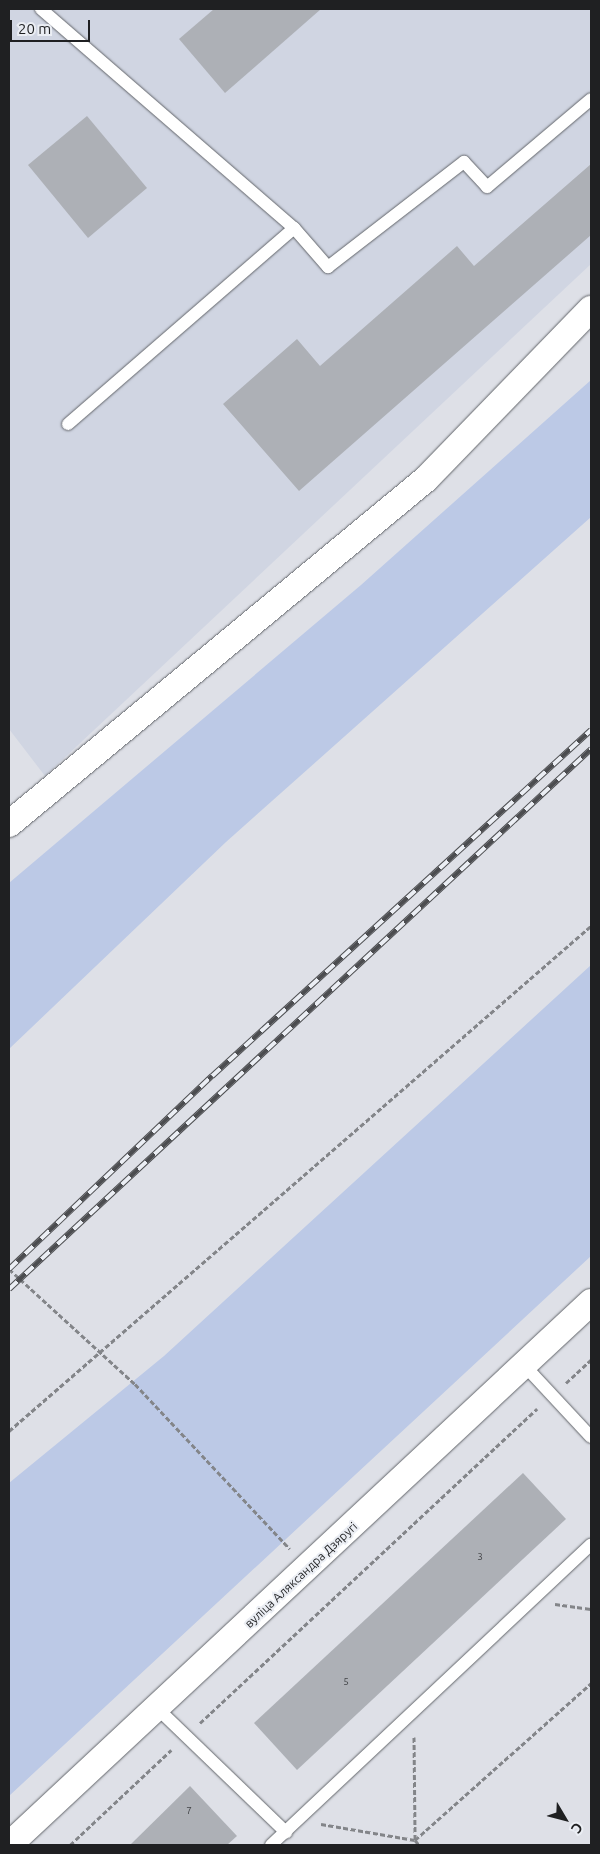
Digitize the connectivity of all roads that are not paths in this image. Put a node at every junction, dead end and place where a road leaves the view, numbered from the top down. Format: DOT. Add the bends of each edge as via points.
graph roads {
  1 [pos="41,9"];
  2 [pos="591,99"];
  3 [pos="294,228"];
  4 [pos="591,309"];
  5 [pos="68,424"];
  6 [pos="9,824"];
  7 [pos="591,1302"];
  8 [pos="524,1365"];
  9 [pos="591,1437"];
  10 [pos="591,1544"];
  11 [pos="158,1709"];
  12 [pos="286,1832"];
  13 [pos="9,1845"];
  14 [pos="271,1845"];
  1 -- 3 [label="lane"];
  2 -- 3 [label="lane" via="487,187 464,162 328,267"];
  3 -- 5 [label="lane"];
  4 -- 6 [label="street" via="426,479"];
  7 -- 8 [label="street, вуліца Аляксандра Дзяругі"];
  8 -- 9 [label="lane"];
  8 -- 11 [label="street, вуліца Аляксандра Дзяругі"];
  10 -- 12 [label="lane"];
  11 -- 12 [label="lane"];
  11 -- 13 [label="street, вуліца Аляксандра Дзяругі"];
  12 -- 14 [label="lane"];
}
